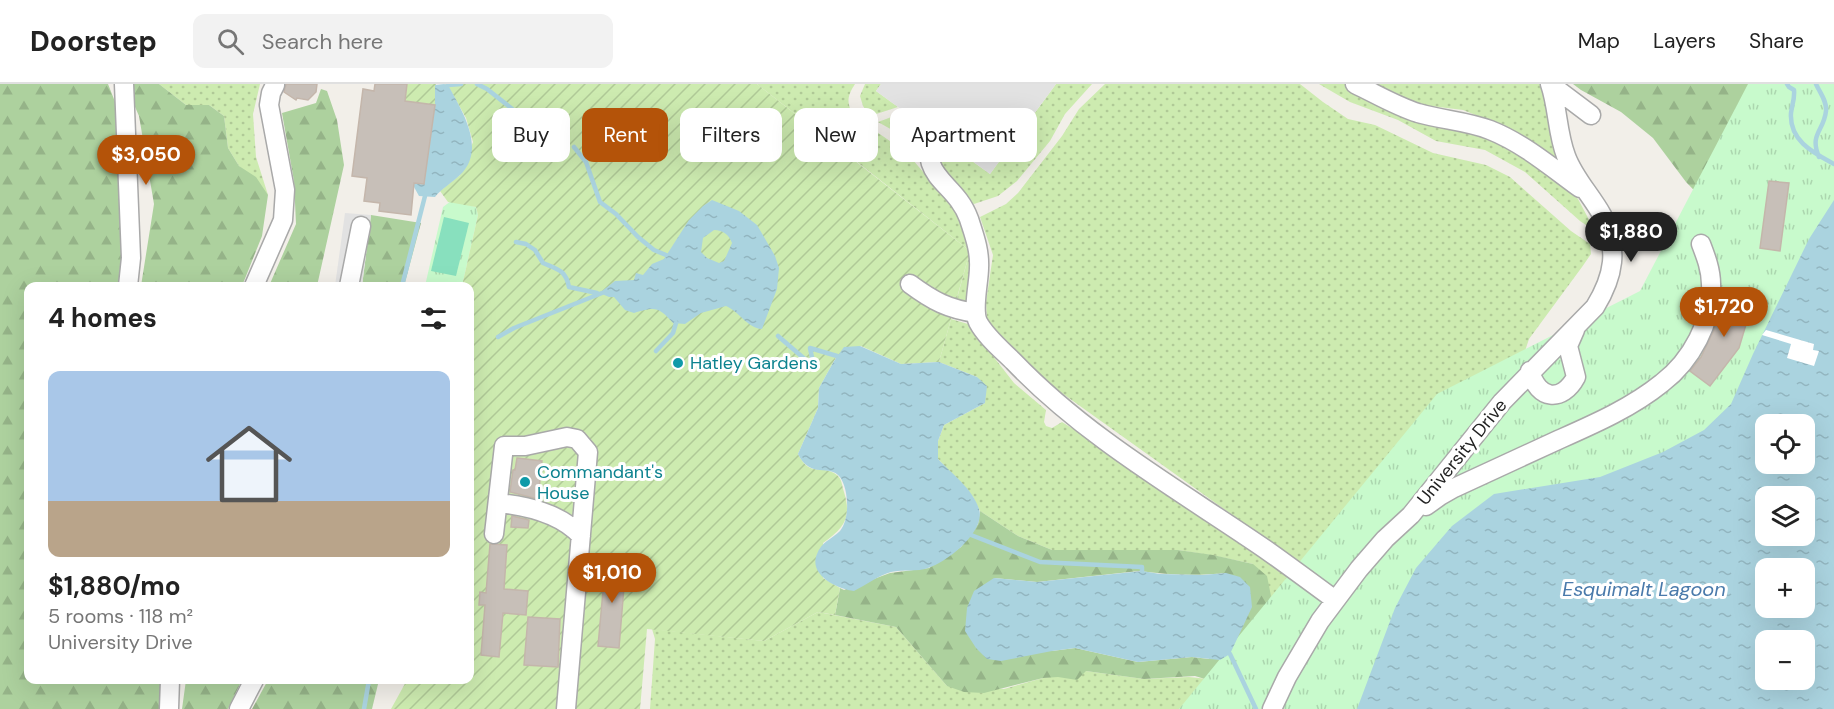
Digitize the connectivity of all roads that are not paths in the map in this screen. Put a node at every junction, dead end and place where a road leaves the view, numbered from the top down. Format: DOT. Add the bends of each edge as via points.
graph roads {
  1 [pos="124,84"];
  2 [pos="1355,84"];
  3 [pos="1550,84"];
  4 [pos="275,85"];
  5 [pos="1591,115"];
  6 [pos="931,162"];
  7 [pos="1587,193"];
  8 [pos="361,226"];
  9 [pos="1701,244"];
  10 [pos="128,282"];
  11 [pos="256,282"];
  12 [pos="350,282"];
  13 [pos="910,284"];
  14 [pos="976,313"];
  15 [pos="1577,325"];
  16 [pos="1530,371"];
  17 [pos="498,503"];
  18 [pos="494,534"];
  19 [pos="580,536"];
  20 [pos="1385,539"];
  21 [pos="1335,600"];
  22 [pos="170,684"];
  23 [pos="252,684"];
  24 [pos="168,709"];
  25 [pos="239,709"];
  26 [pos="566,709"];
  27 [pos="1272,709"];
  1 -- 10 [label="street" via="131,258"];
  2 -- 7 [label="street, University Drive" via="1417,112 1492,131 1533,154"];
  3 -- 5 [label="street"];
  3 -- 7 [label="street, University Drive" via="1566,158"];
  4 -- 11 [label="street" via="269,105 285,190 282,220"];
  6 -- 14 [label="street" via="935,174 966,211 978,249"];
  7 -- 15 [label="street, University Drive" via="1602,216 1613,260 1605,292"];
  8 -- 12 [label="street"];
  9 -- 20 [label="street" via="1712,285 1708,313 1699,339 1664,383 1631,405 1440,496"];
  13 -- 14 [label="street" via="954,310"];
  14 -- 21 [label="street" via="977,321 992,340 1042,391 1098,436"];
  15 -- 16 [label="street, University Drive"];
  15 -- 16 [label="street" via="1568,346 1576,377 1570,388 1550,395 1533,381"];
  16 -- 20 [label="street, University Drive" via="1474,434 1411,515"];
  17 -- 18 [label="street"];
  17 -- 19 [label="street" via="528,506 572,526"];
  17 -- 19 [label="street" via="504,446 567,437 577,440 588,452"];
  19 -- 26 [label="street"];
  20 -- 21 [label="street, University Drive"];
  21 -- 27 [label="street, University Drive" via="1287,677"];
  22 -- 24 [label="street"];
  23 -- 25 [label="street"];
}
